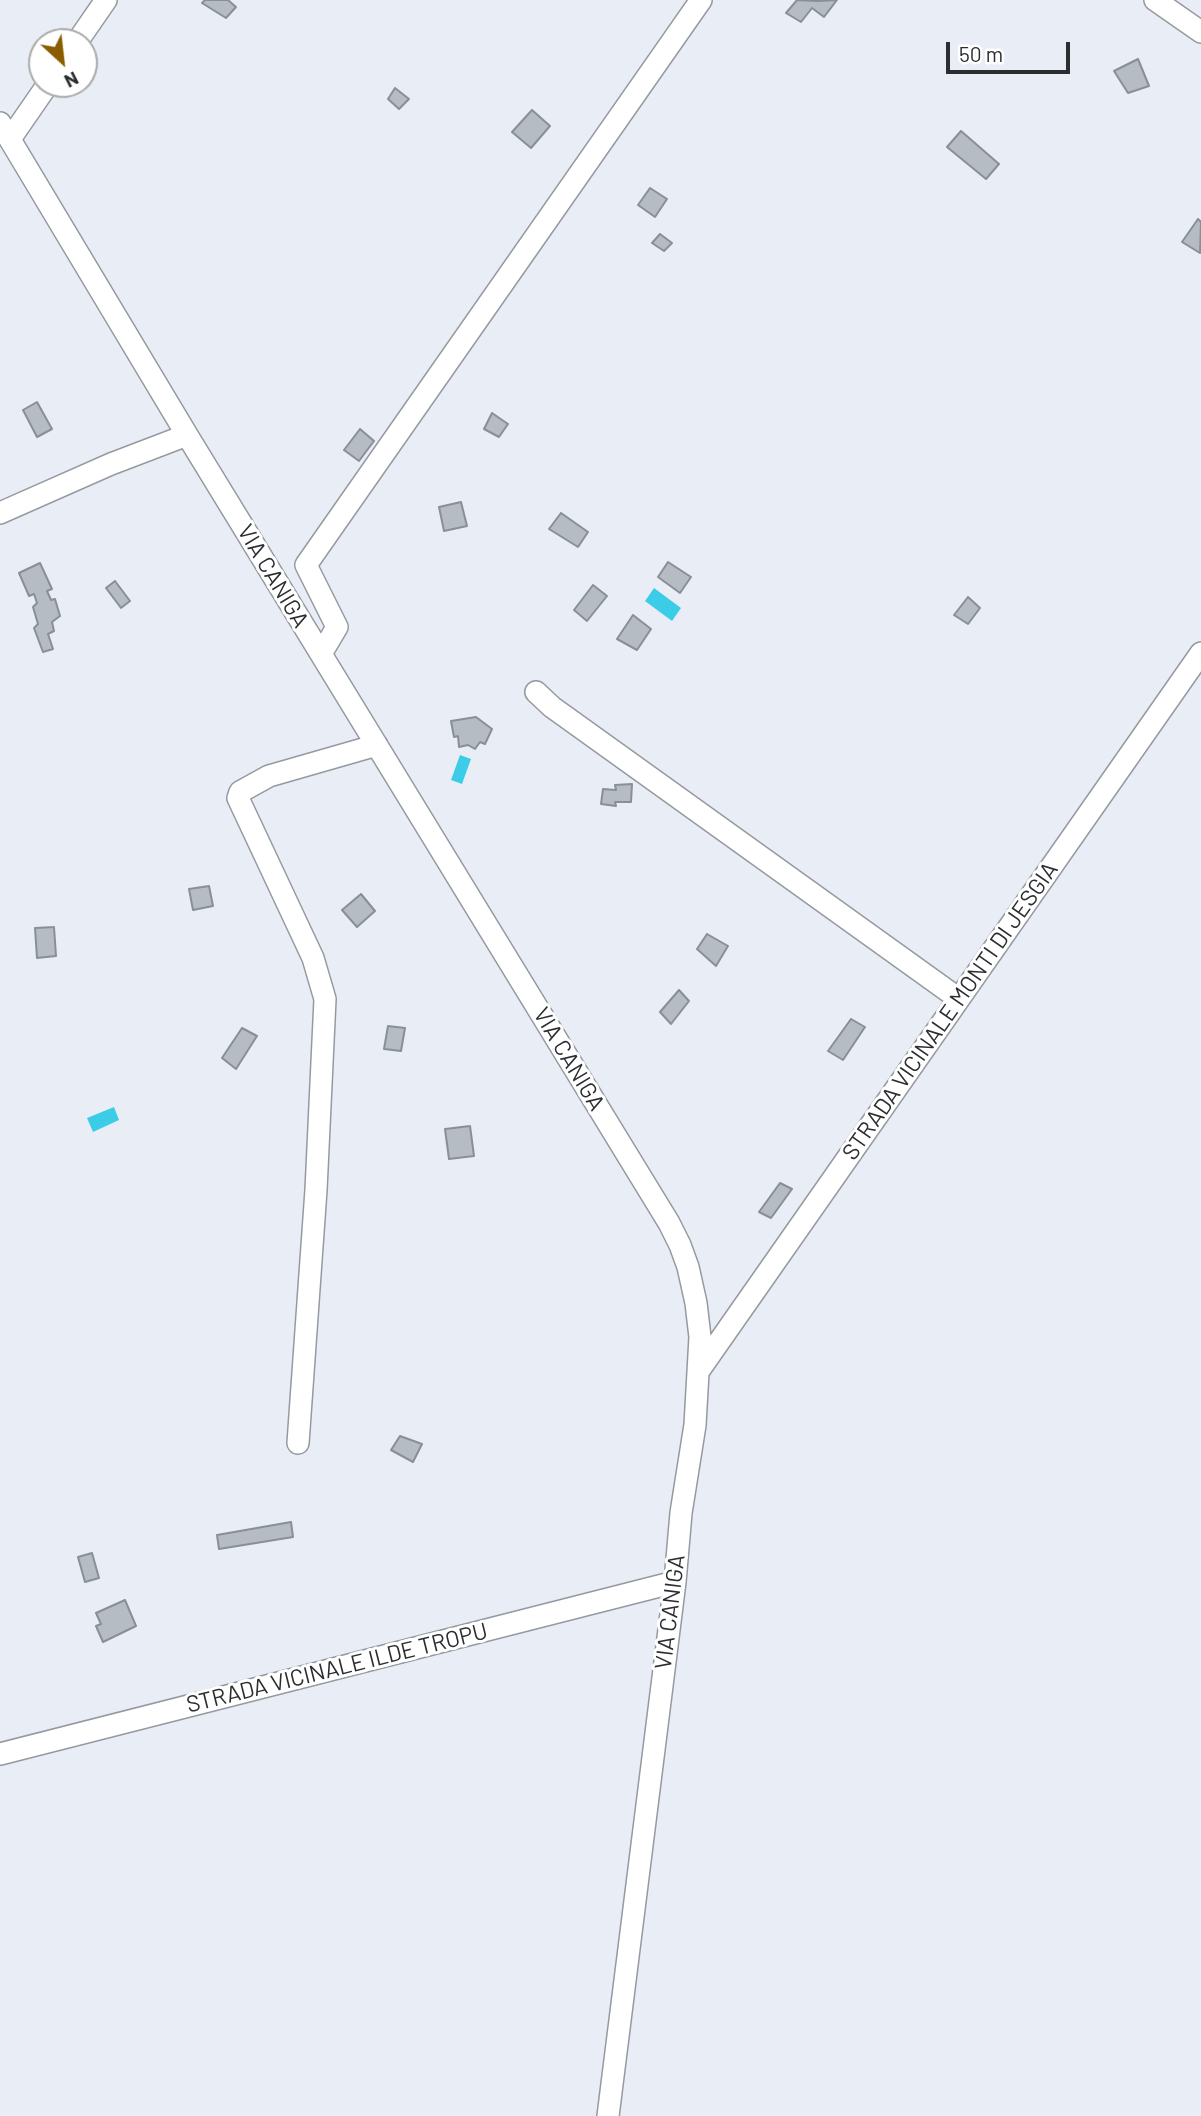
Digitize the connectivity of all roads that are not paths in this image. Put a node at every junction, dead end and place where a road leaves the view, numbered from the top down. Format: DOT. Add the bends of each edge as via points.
graph roads {
  1 [pos="106,0"];
  2 [pos="701,0"];
  3 [pos="1155,0"];
  4 [pos="87,28"];
  5 [pos="1201,32"];
  6 [pos="35,98"];
  7 [pos="5,131"];
  8 [pos="187,435"];
  9 [pos="0,513"];
  10 [pos="1201,653"];
  11 [pos="321,654"];
  12 [pos="536,692"];
  13 [pos="377,745"];
  14 [pos="959,999"];
  15 [pos="700,1369"];
  16 [pos="298,1443"];
  17 [pos="675,1582"];
  18 [pos="0,1754"];
  19 [pos="608,2116"];
  1 -- 4 [label="street"];
  2 -- 11 [label="street" via="306,565 337,627"];
  3 -- 5 [label="street"];
  6 -- 7 [label="street"];
  7 -- 8 [label="street, VIA CANIGA"];
  8 -- 9 [label="street"];
  8 -- 11 [label="street, VIA CANIGA"];
  10 -- 14 [label="street, STRADA VICINALE MONTI DI JESGIA"];
  11 -- 13 [label="street, VIA CANIGA"];
  12 -- 14 [label="street"];
  13 -- 15 [label="street, VIA CANIGA" via="680,1245 696,1303"];
  13 -- 16 [label="street" via="269,776 240,792 238,798 313,958 325,999"];
  14 -- 15 [label="street, STRADA VICINALE MONTI DI JESGIA"];
  15 -- 17 [label="street, VIA CANIGA"];
  17 -- 18 [label="street, STRADA VICINALE ILDE TROPU"];
  17 -- 19 [label="street, VIA CANIGA"];
}
